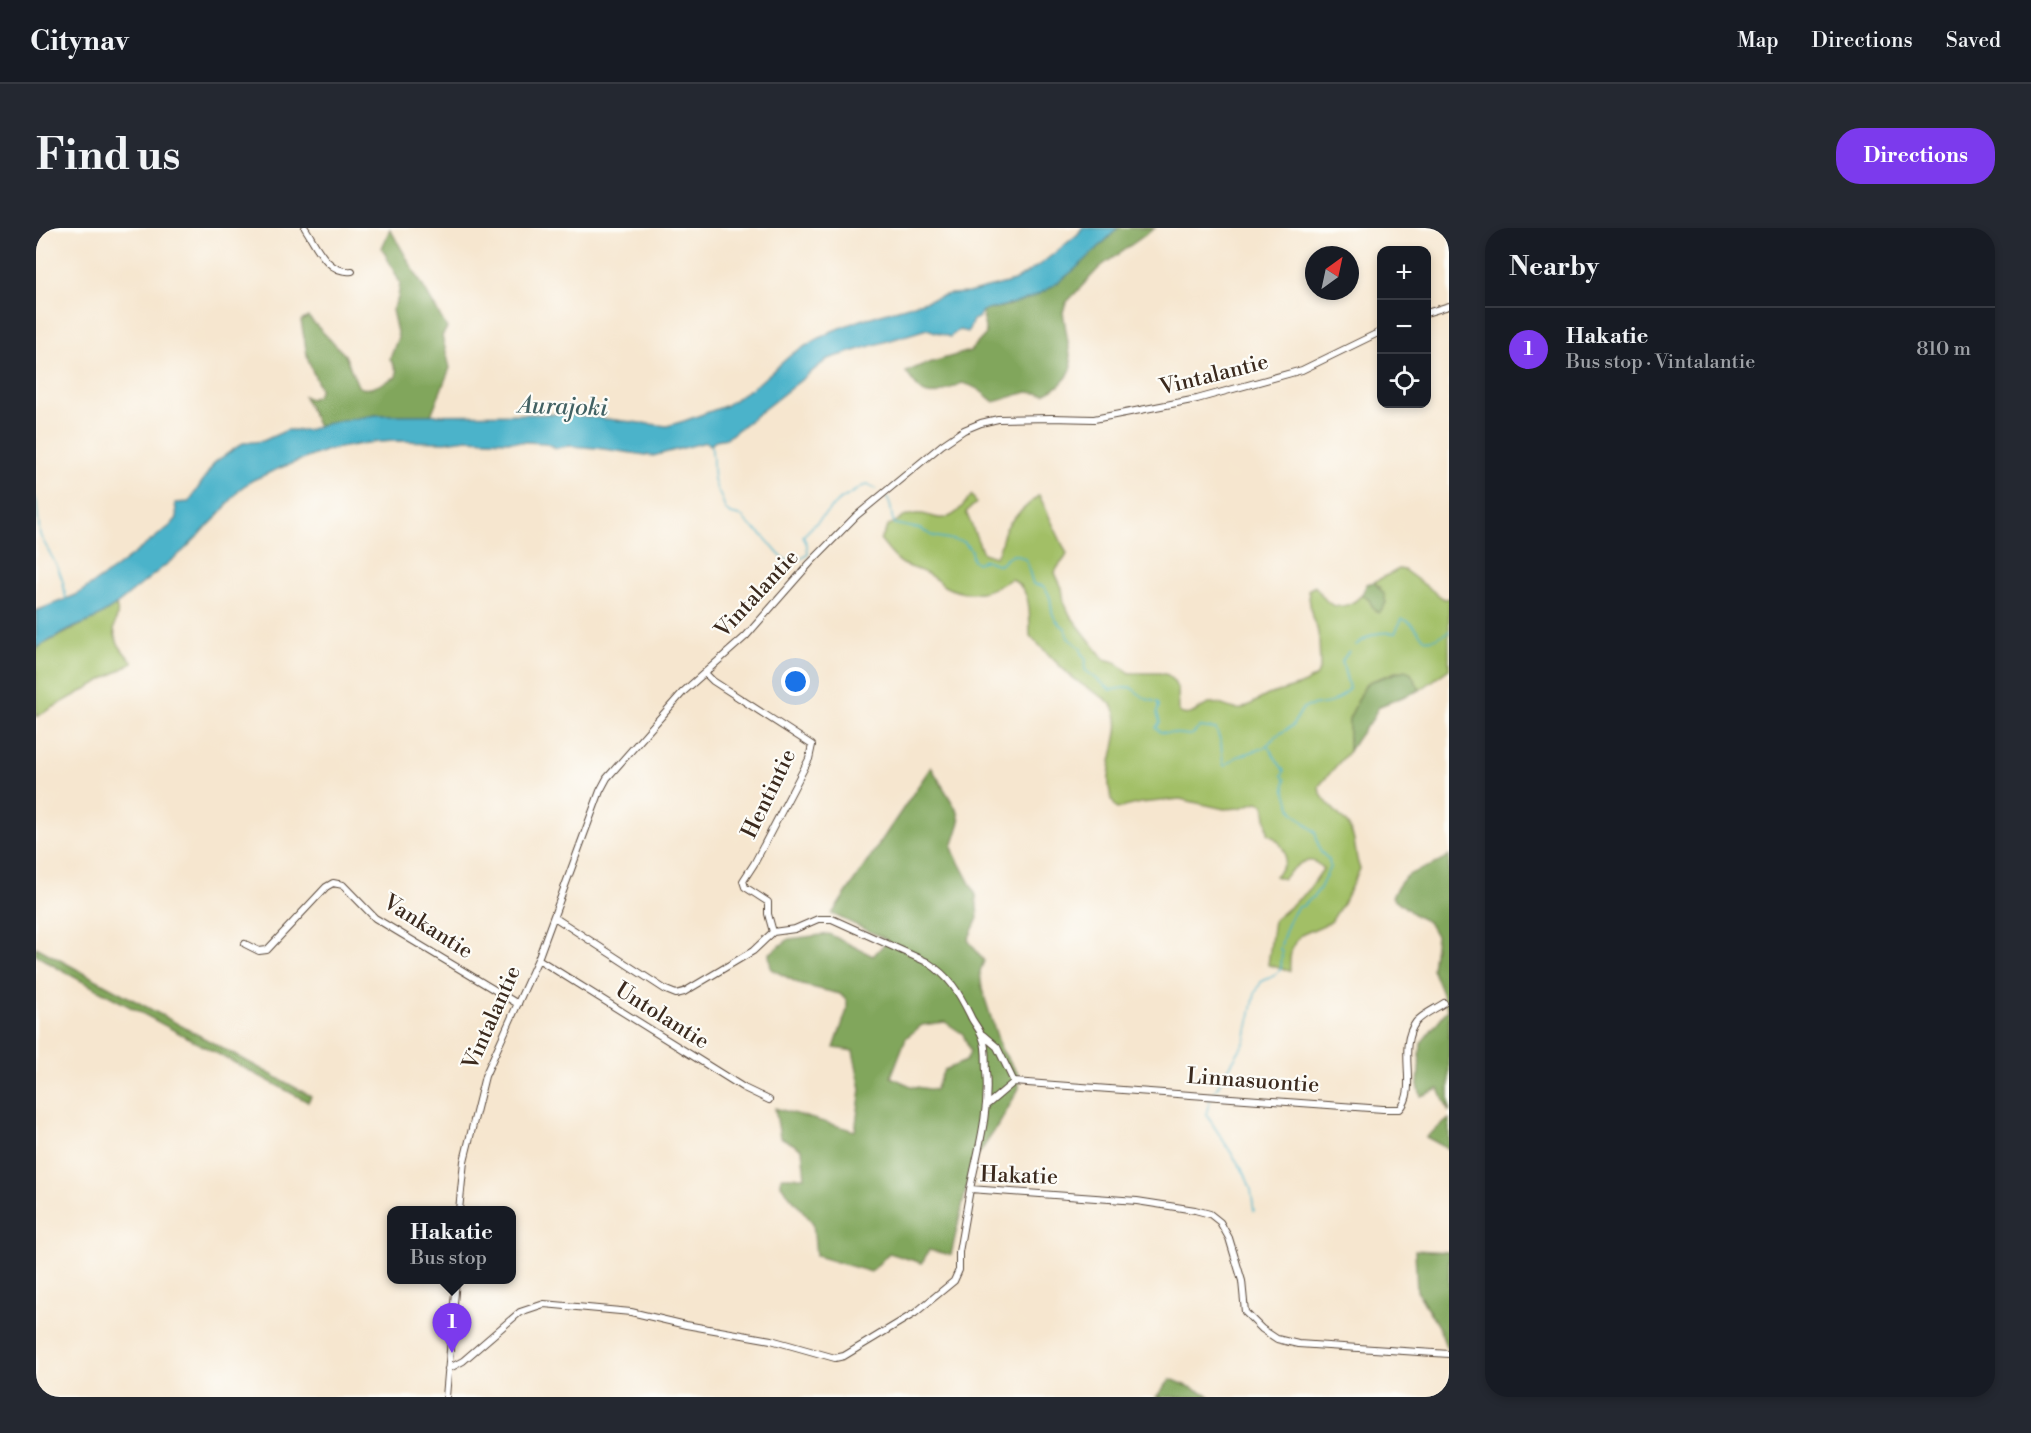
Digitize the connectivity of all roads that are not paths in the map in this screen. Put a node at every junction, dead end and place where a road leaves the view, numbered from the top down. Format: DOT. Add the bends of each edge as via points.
graph roads {
  1 [pos="305,228"];
  2 [pos="352,271"];
  3 [pos="1449,306"];
  4 [pos="1431,311"];
  5 [pos="1377,333"];
  6 [pos="705,673"];
  7 [pos="554,917"];
  8 [pos="773,933"];
  9 [pos="244,944"];
  10 [pos="538,959"];
  11 [pos="1444,1003"];
  12 [pos="518,1004"];
  13 [pos="980,1033"];
  14 [pos="1014,1082"];
  15 [pos="769,1100"];
  16 [pos="987,1105"];
  17 [pos="970,1189"];
  18 [pos="459,1206"];
  19 [pos="456,1284"];
  20 [pos="1449,1354"];
  21 [pos="448,1369"];
  22 [pos="446,1397"];
  1 -- 2 [label="street" via="333,267"];
  3 -- 4 [label="street"];
  5 -- 6 [label="street, Vintalantie" via="1302,370 1197,399 1094,419 998,419 964,430 856,516 746,636"];
  6 -- 7 [label="street, Vintalantie" via="670,706 608,778 596,800"];
  6 -- 8 [label="street, Hentintie" via="812,746 809,759 743,881 768,902"];
  7 -- 8 [label="street" via="676,994 753,951"];
  7 -- 10 [label="street, Vintalantie"];
  8 -- 13 [label="street" via="827,918 927,962 955,986"];
  9 -- 12 [label="street, Vankantie" via="267,950 327,887 338,883 375,918"];
  10 -- 12 [label="street, Vintalantie"];
  10 -- 15 [label="street, Untolantie"];
  11 -- 14 [label="street, Linnasuontie" via="1420,1018 1410,1032 1406,1098 1401,1108 1395,1110"];
  12 -- 18 [label="street, Vintalantie" via="485,1076 464,1161"];
  13 -- 14 [label="street" via="997,1047"];
  13 -- 16 [label="street" via="986,1055"];
  14 -- 16 [label="street"];
  16 -- 17 [label="street"];
  17 -- 20 [label="street, Hakatie" via="1137,1201 1205,1212 1216,1218 1229,1238 1242,1281 1245,1312 1277,1339 1298,1344"];
  17 -- 21 [label="street, Hakatie" via="959,1270 954,1281 915,1313 844,1356 835,1358 771,1340 630,1312 544,1304 513,1317 463,1361"];
  19 -- 21 [label="street"];
  21 -- 22 [label="street"];
}
